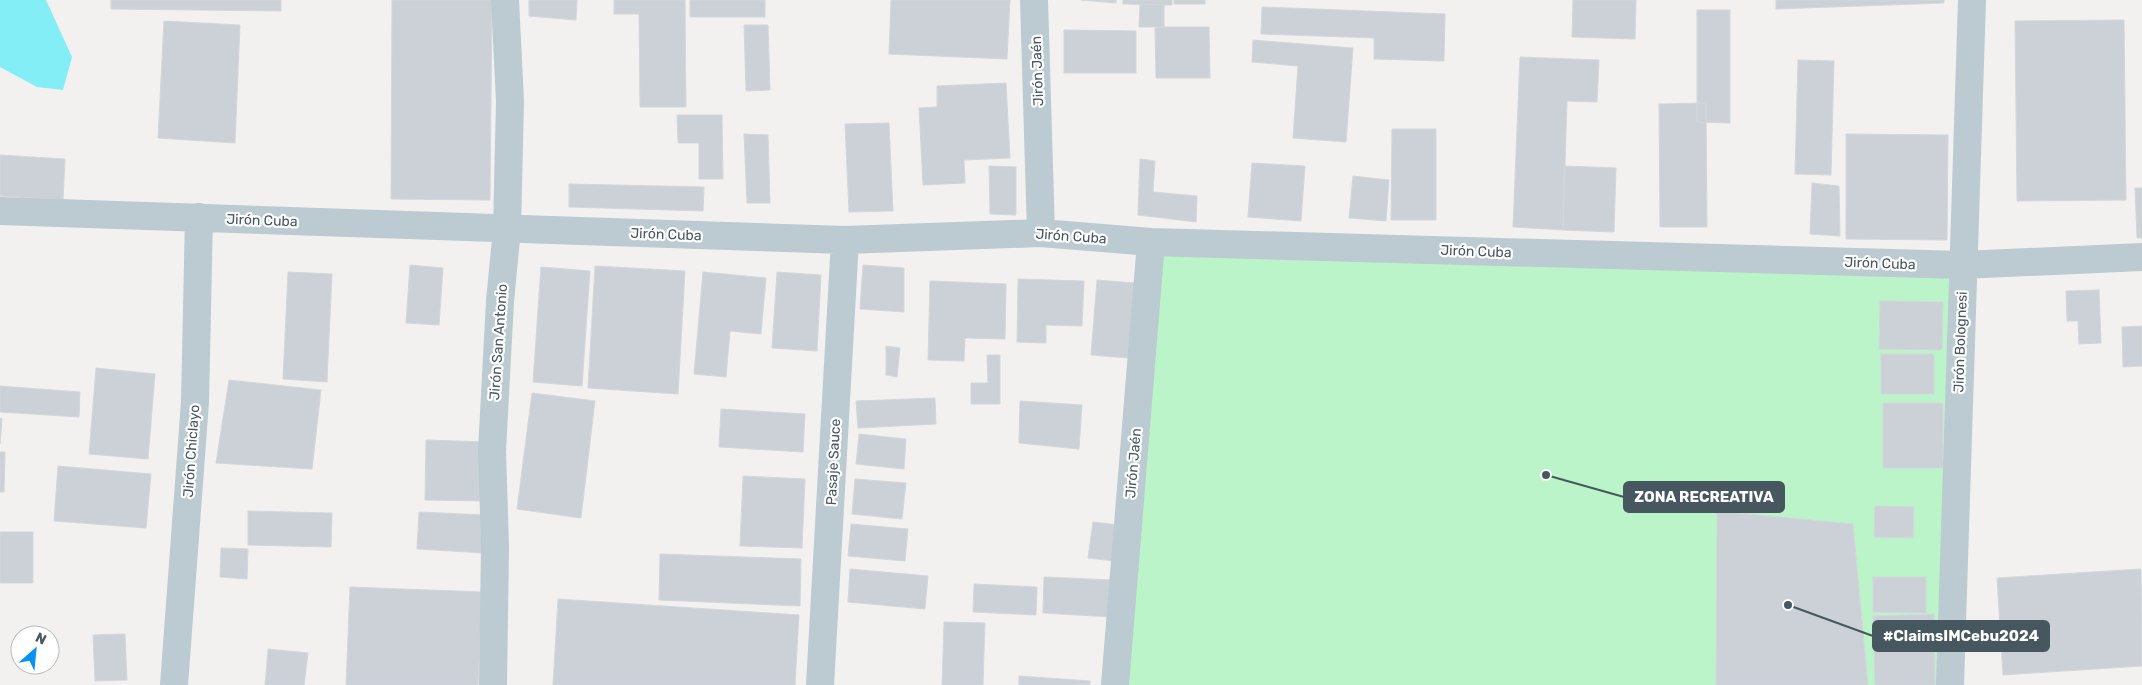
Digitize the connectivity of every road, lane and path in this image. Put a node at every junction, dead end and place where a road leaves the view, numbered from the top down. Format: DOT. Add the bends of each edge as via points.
graph roads {
  1 [pos="505,0"];
  2 [pos="1034,0"];
  3 [pos="1972,0"];
  4 [pos="0,211"];
  5 [pos="199,217"];
  6 [pos="508,228"];
  7 [pos="1041,233"];
  8 [pos="845,240"];
  9 [pos="1151,242"];
  10 [pos="2142,257"];
  11 [pos="1962,265"];
  12 [pos="174,685"];
  13 [pos="493,685"];
  14 [pos="820,685"];
  15 [pos="1115,685"];
  16 [pos="1950,685"];
  1 -- 6 [label="street, Jirón San Antonio" via="510,101"];
  2 -- 7 [label="street, Jirón Jaén"];
  3 -- 11 [label="street, Jirón Bolognesi"];
  4 -- 5 [label="street, Jirón Cuba"];
  5 -- 6 [label="street, Jirón Cuba"];
  5 -- 12 [label="street, Jirón Chiclayo" via="195,402"];
  6 -- 8 [label="street, Jirón Cuba"];
  6 -- 13 [label="street, Jirón San Antonio" via="500,301 492,451 495,547"];
  7 -- 8 [label="street, Jirón Cuba"];
  7 -- 9 [label="street, Jirón Cuba"];
  8 -- 14 [label="street, Pasaje Sauce"];
  9 -- 11 [label="street, Jirón Cuba"];
  9 -- 15 [label="street, Jirón Jaén"];
  10 -- 11 [label="street, Jirón Cuba"];
  11 -- 16 [label="street, Jirón Bolognesi"];
}
